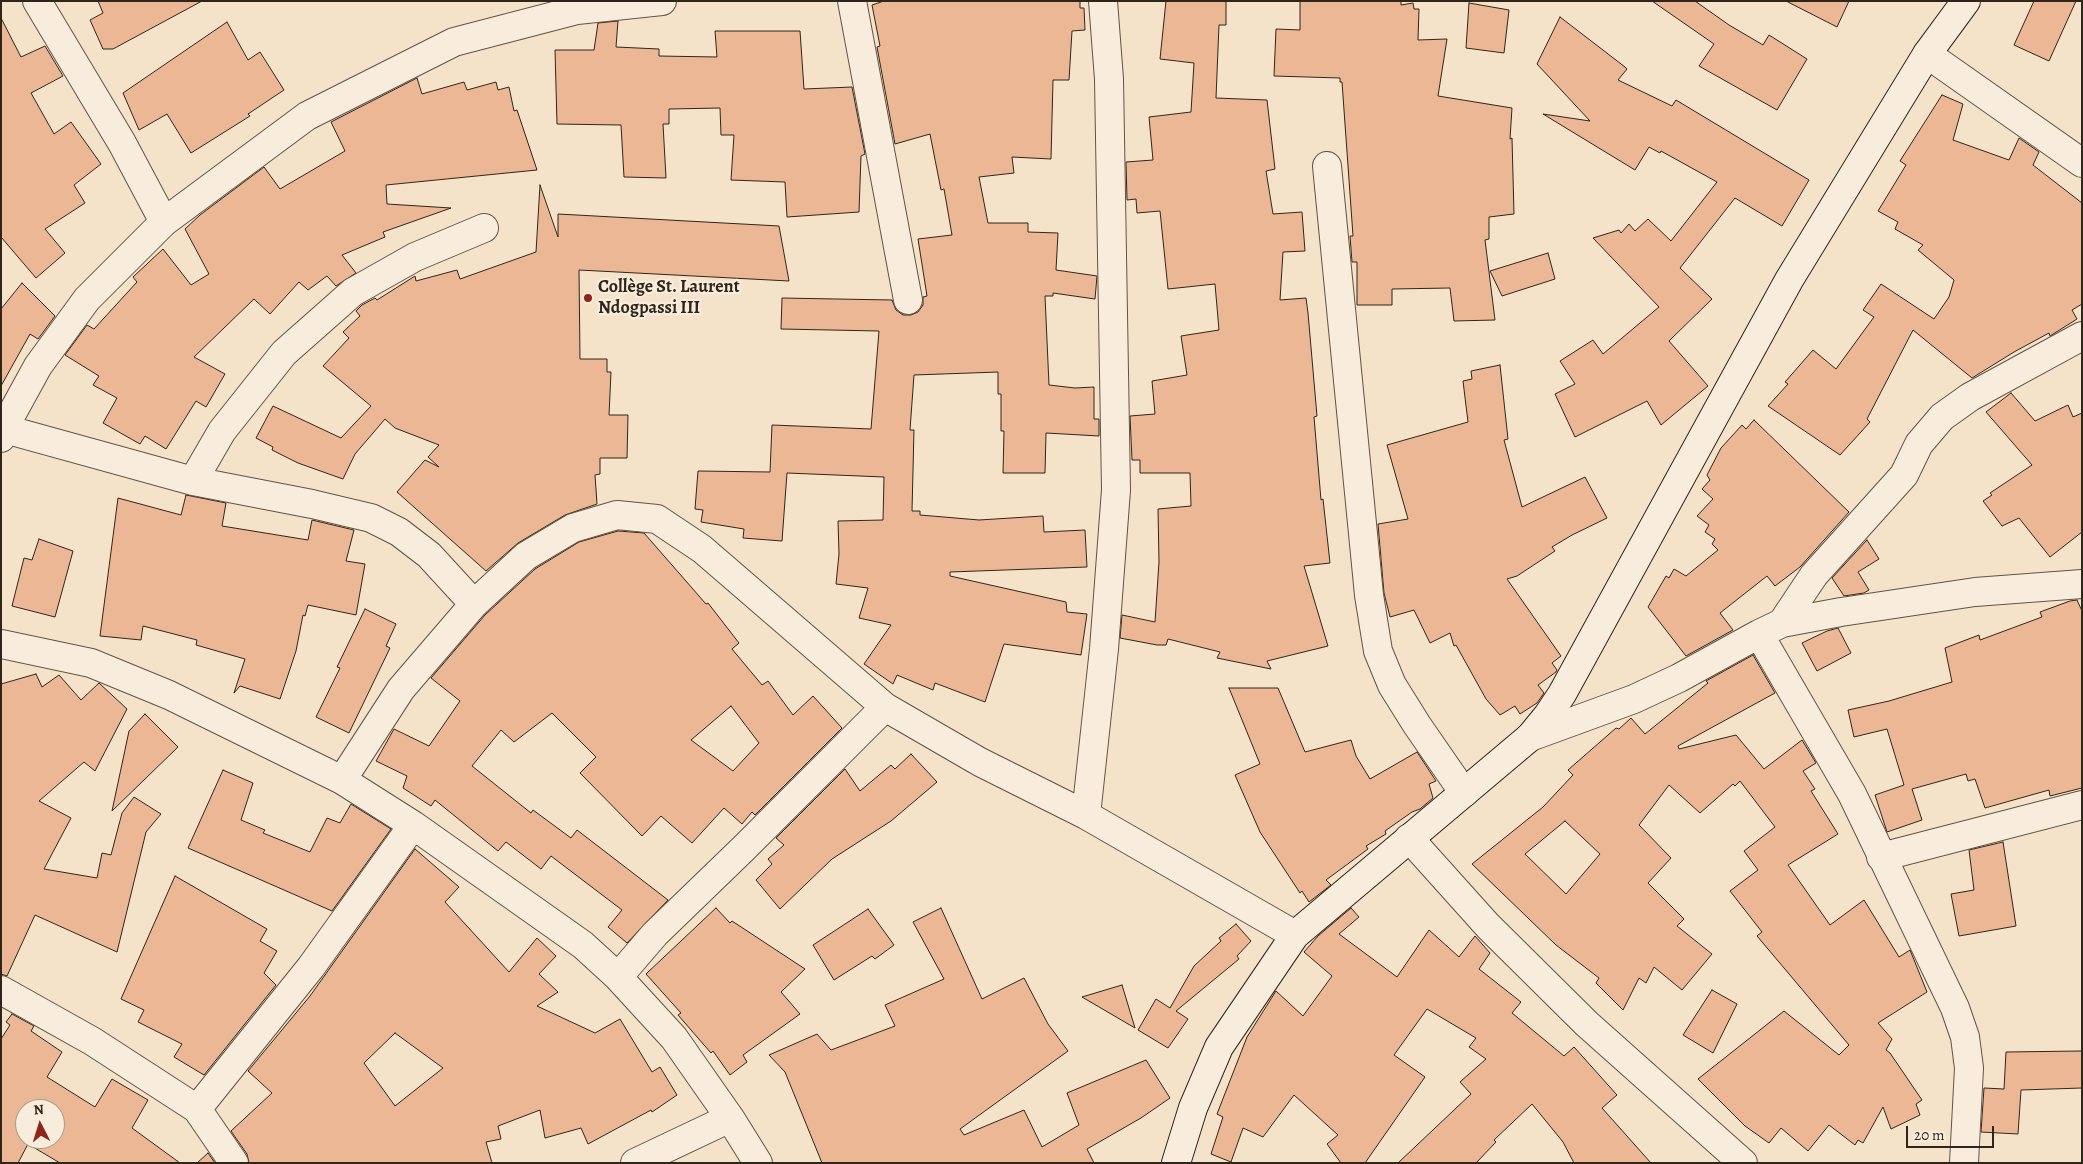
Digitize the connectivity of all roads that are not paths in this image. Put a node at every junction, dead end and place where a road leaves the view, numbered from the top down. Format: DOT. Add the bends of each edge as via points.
graph roads {
  1 [pos="37,1"];
  2 [pos="662,1"];
  3 [pos="852,1"];
  4 [pos="1103,1"];
  5 [pos="1966,1"];
  6 [pos="1927,54"];
  7 [pos="2082,163"];
  8 [pos="1327,166"];
  9 [pos="164,222"];
  10 [pos="484,228"];
  11 [pos="908,300"];
  12 [pos="2082,336"];
  13 [pos="2,431"];
  14 [pos="193,481"];
  15 [pos="2082,584"];
  16 [pos="474,604"];
  17 [pos="1770,628"];
  18 [pos="1,644"];
  19 [pos="885,707"];
  20 [pos="1530,737"];
  21 [pos="342,780"];
  22 [pos="1464,793"];
  23 [pos="2082,805"];
  24 [pos="1086,815"];
  25 [pos="413,824"];
  26 [pos="1410,838"];
  27 [pos="1882,857"];
  28 [pos="1294,935"];
  29 [pos="618,977"];
  30 [pos="4,998"];
  31 [pos="197,1109"];
  32 [pos="730,1118"];
  33 [pos="234,1163"];
  34 [pos="635,1163"];
  35 [pos="758,1163"];
  36 [pos="1176,1163"];
  37 [pos="1743,1163"];
  38 [pos="1964,1163"];
  1 -- 9 [label="street" via="122,143"];
  2 -- 9 [label="street" via="576,10 454,42 307,116"];
  3 -- 11 [label="street"];
  4 -- 24 [label="street" via="1109,79 1116,490 1104,649"];
  5 -- 6 [label="street"];
  6 -- 7 [label="street"];
  6 -- 20 [label="street" via="1789,280 1562,694"];
  8 -- 22 [label="street" via="1369,595 1378,652 1392,685"];
  9 -- 13 [label="street" via="87,299 38,366"];
  10 -- 14 [label="street" via="415,257 353,292 284,352 222,431"];
  12 -- 17 [label="street" via="1970,397 1942,417 1919,444 1904,475"];
  13 -- 14 [label="street"];
  14 -- 16 [label="street" via="370,518 398,532 429,555"];
  15 -- 17 [label="street" via="1975,592 1840,612"];
  16 -- 19 [label="street" via="526,556 573,528 617,515 656,519 702,549"];
  16 -- 21 [label="street" via="401,689"];
  17 -- 20 [label="street" via="1634,699"];
  17 -- 27 [label="street"];
  18 -- 21 [label="street" via="91,663 169,695"];
  19 -- 24 [label="street" via="980,762"];
  19 -- 29 [label="street" via="655,934"];
  20 -- 22 [label="street"];
  21 -- 25 [label="street"];
  22 -- 26 [label="street"];
  23 -- 27 [label="street"];
  24 -- 28 [label="street"];
  25 -- 29 [label="street" via="583,945"];
  25 -- 31 [label="street" via="311,967"];
  26 -- 28 [label="street"];
  26 -- 37 [label="street" via="1488,926 1587,1024"];
  27 -- 38 [label="street" via="1955,1008 1965,1037 1969,1068"];
  28 -- 36 [label="street" via="1219,1046 1193,1108"];
  29 -- 32 [label="street" via="674,1038"];
  30 -- 31 [label="street" via="92,1042"];
  31 -- 33 [label="street"];
  32 -- 34 [label="street"];
  32 -- 35 [label="street"];
}
